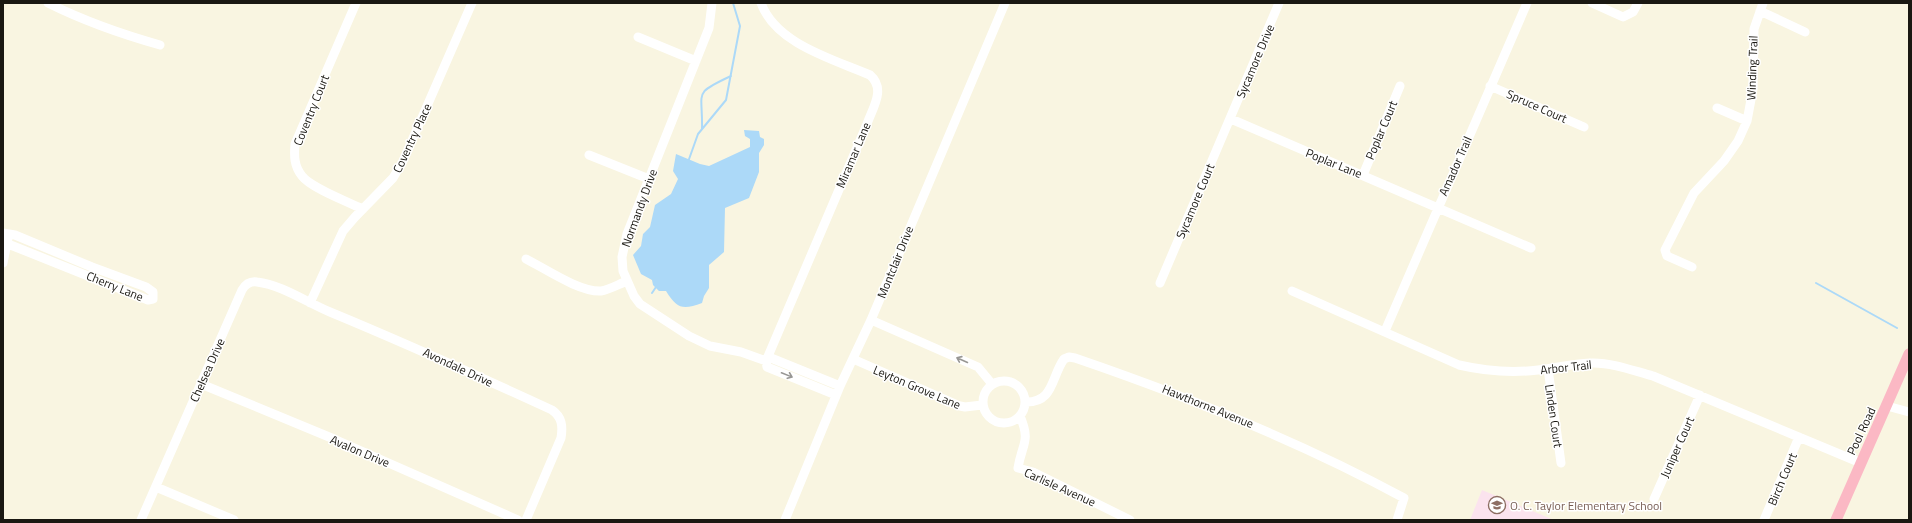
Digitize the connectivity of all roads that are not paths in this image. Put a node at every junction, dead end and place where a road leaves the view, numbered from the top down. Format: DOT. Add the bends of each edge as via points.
graph roads {
  1 [pos="48,3"];
  2 [pos="356,3"];
  3 [pos="472,3"];
  4 [pos="712,3"];
  5 [pos="761,3"];
  6 [pos="1005,3"];
  7 [pos="1279,3"];
  8 [pos="1527,3"];
  9 [pos="1592,3"];
  10 [pos="1638,3"];
  11 [pos="1762,7"];
  12 [pos="1805,32"];
  13 [pos="638,37"];
  14 [pos="160,45"];
  15 [pos="696,61"];
  16 [pos="1400,86"];
  17 [pos="1490,86"];
  18 [pos="1717,108"];
  19 [pos="1231,119"];
  20 [pos="1747,120"];
  21 [pos="1584,127"];
  22 [pos="589,155"];
  23 [pos="1363,175"];
  24 [pos="649,179"];
  25 [pos="1437,207"];
  26 [pos="363,209"];
  27 [pos="6,237"];
  28 [pos="23,238"];
  29 [pos="19,248"];
  30 [pos="1531,248"];
  31 [pos="526,259"];
  32 [pos="3,263"];
  33 [pos="1692,267"];
  34 [pos="627,281"];
  35 [pos="1160,283"];
  36 [pos="1292,291"];
  37 [pos="310,303"];
  38 [pos="871,320"];
  39 [pos="1385,331"];
  40 [pos="1909,354"];
  41 [pos="768,359"];
  42 [pos="853,359"];
  43 [pos="1548,369"];
  44 [pos="201,384"];
  45 [pos="992,384"];
  46 [pos="838,391"];
  47 [pos="1700,396"];
  48 [pos="1025,402"];
  49 [pos="982,405"];
  50 [pos="1887,406"];
  51 [pos="1909,412"];
  52 [pos="1020,416"];
  53 [pos="1799,437"];
  54 [pos="1561,463"];
  55 [pos="1861,463"];
  56 [pos="156,487"];
  57 [pos="1654,499"];
  58 [pos="141,520"];
  59 [pos="234,520"];
  60 [pos="518,520"];
  61 [pos="526,520"];
  62 [pos="785,520"];
  63 [pos="1130,520"];
  64 [pos="1397,520"];
  65 [pos="1764,520"];
  66 [pos="1836,520"];
  1 -- 14 [label="street" via="123,35"];
  2 -- 26 [label="street, Coventry Court" via="295,144 294,158 302,178"];
  3 -- 26 [label="street, Coventry Place" via="403,161 393,178"];
  4 -- 15 [label="street, Normandy Drive" via="709,28"];
  5 -- 41 [label="street, Miramar Lane" via="770,21 787,37 870,75 876,80 879,89 867,124"];
  6 -- 38 [label="street, Montclair Drive"];
  7 -- 19 [label="street, Sycamore Drive"];
  8 -- 17 [label="street, Amador Trail"];
  9 -- 10 [label="street" via="1623,17 1633,12"];
  11 -- 12 [label="street"];
  11 -- 20 [label="street, Winding Trail" via="1754,29 1753,89"];
  13 -- 15 [label="street"];
  15 -- 24 [label="street, Normandy Drive"];
  16 -- 23 [label="street, Poplar Court"];
  17 -- 21 [label="street, Spruce Court"];
  17 -- 25 [label="street, Amador Trail"];
  18 -- 20 [label="street"];
  19 -- 23 [label="street, Poplar Lane"];
  19 -- 35 [label="street, Sycamore Court"];
  20 -- 33 [label="street, Winding Trail" via="1738,141 1724,161 1694,193 1674,232 1666,254"];
  22 -- 24 [label="street"];
  23 -- 25 [label="street, Poplar Lane"];
  24 -- 34 [label="street, Normandy Drive" via="623,245 623,264"];
  25 -- 30 [label="street, Poplar Lane"];
  25 -- 39 [label="street, Amador Trail"];
  26 -- 37 [label="street, Coventry Place" via="343,231"];
  27 -- 28 [label="street, Cherry Lane" via="15,235"];
  27 -- 29 [label="street, Cherry Lane"];
  27 -- 32 [label="street"];
  28 -- 29 [label="street"];
  28 -- 29 [label="street, Cherry Lane" via="146,287 153,292 153,299 148,300"];
  31 -- 34 [label="street" via="593,291"];
  34 -- 41 [label="street, Normandy Drive" via="640,304 689,336 710,346"];
  36 -- 39 [label="street, Arbor Trail"];
  37 -- 44 [label="street, Chelsea Drive" via="263,283 252,282 245,286"];
  37 -- 61 [label="street, Avondale Drive" via="411,345 557,414 562,429 552,461"];
  38 -- 42 [label="street, Montclair Drive"];
  45 -- 38 [label="street, one-way" via="978,368"];
  39 -- 43 [label="street, Arbor Trail" via="1459,365 1475,369"];
  40 -- 50 [label="main road, Pool Road"];
  41 -- 46 [label="street, Normandy Drive" via="767,367"];
  42 -- 46 [label="street, Montclair Drive"];
  42 -- 49 [label="street, Leyton Grove Lane" via="960,406"];
  43 -- 47 [label="street, Arbor Trail" via="1592,363 1607,364 1653,376"];
  43 -- 54 [label="street, Linden Court"];
  44 -- 56 [label="street, Chelsea Drive"];
  44 -- 60 [label="street, Avalon Drive"];
  45 -- 48 [label="street" via="1005,380 1014,383 1023,393"];
  45 -- 49 [label="street" via="984,393"];
  46 -- 62 [label="street, Montclair Drive"];
  47 -- 53 [label="street, Arbor Trail"];
  47 -- 57 [label="street, Juniper Court"];
  48 -- 52 [label="street"];
  48 -- 64 [label="street, Hawthorne Avenue" via="1035,403 1041,400 1049,390 1064,359 1075,358 1195,400 1368,478 1404,498"];
  49 -- 52 [label="street" via="994,421 1008,423"];
  50 -- 51 [label="street"];
  50 -- 55 [label="main road, Pool Road"];
  52 -- 63 [label="street, Carlisle Avenue" via="1026,435 1018,468 1033,472"];
  53 -- 55 [label="street, Arbor Trail"];
  53 -- 65 [label="street, Birch Court"];
  55 -- 66 [label="main road, Pool Road"];
  56 -- 58 [label="street, Chelsea Drive"];
  56 -- 59 [label="street"];
}
